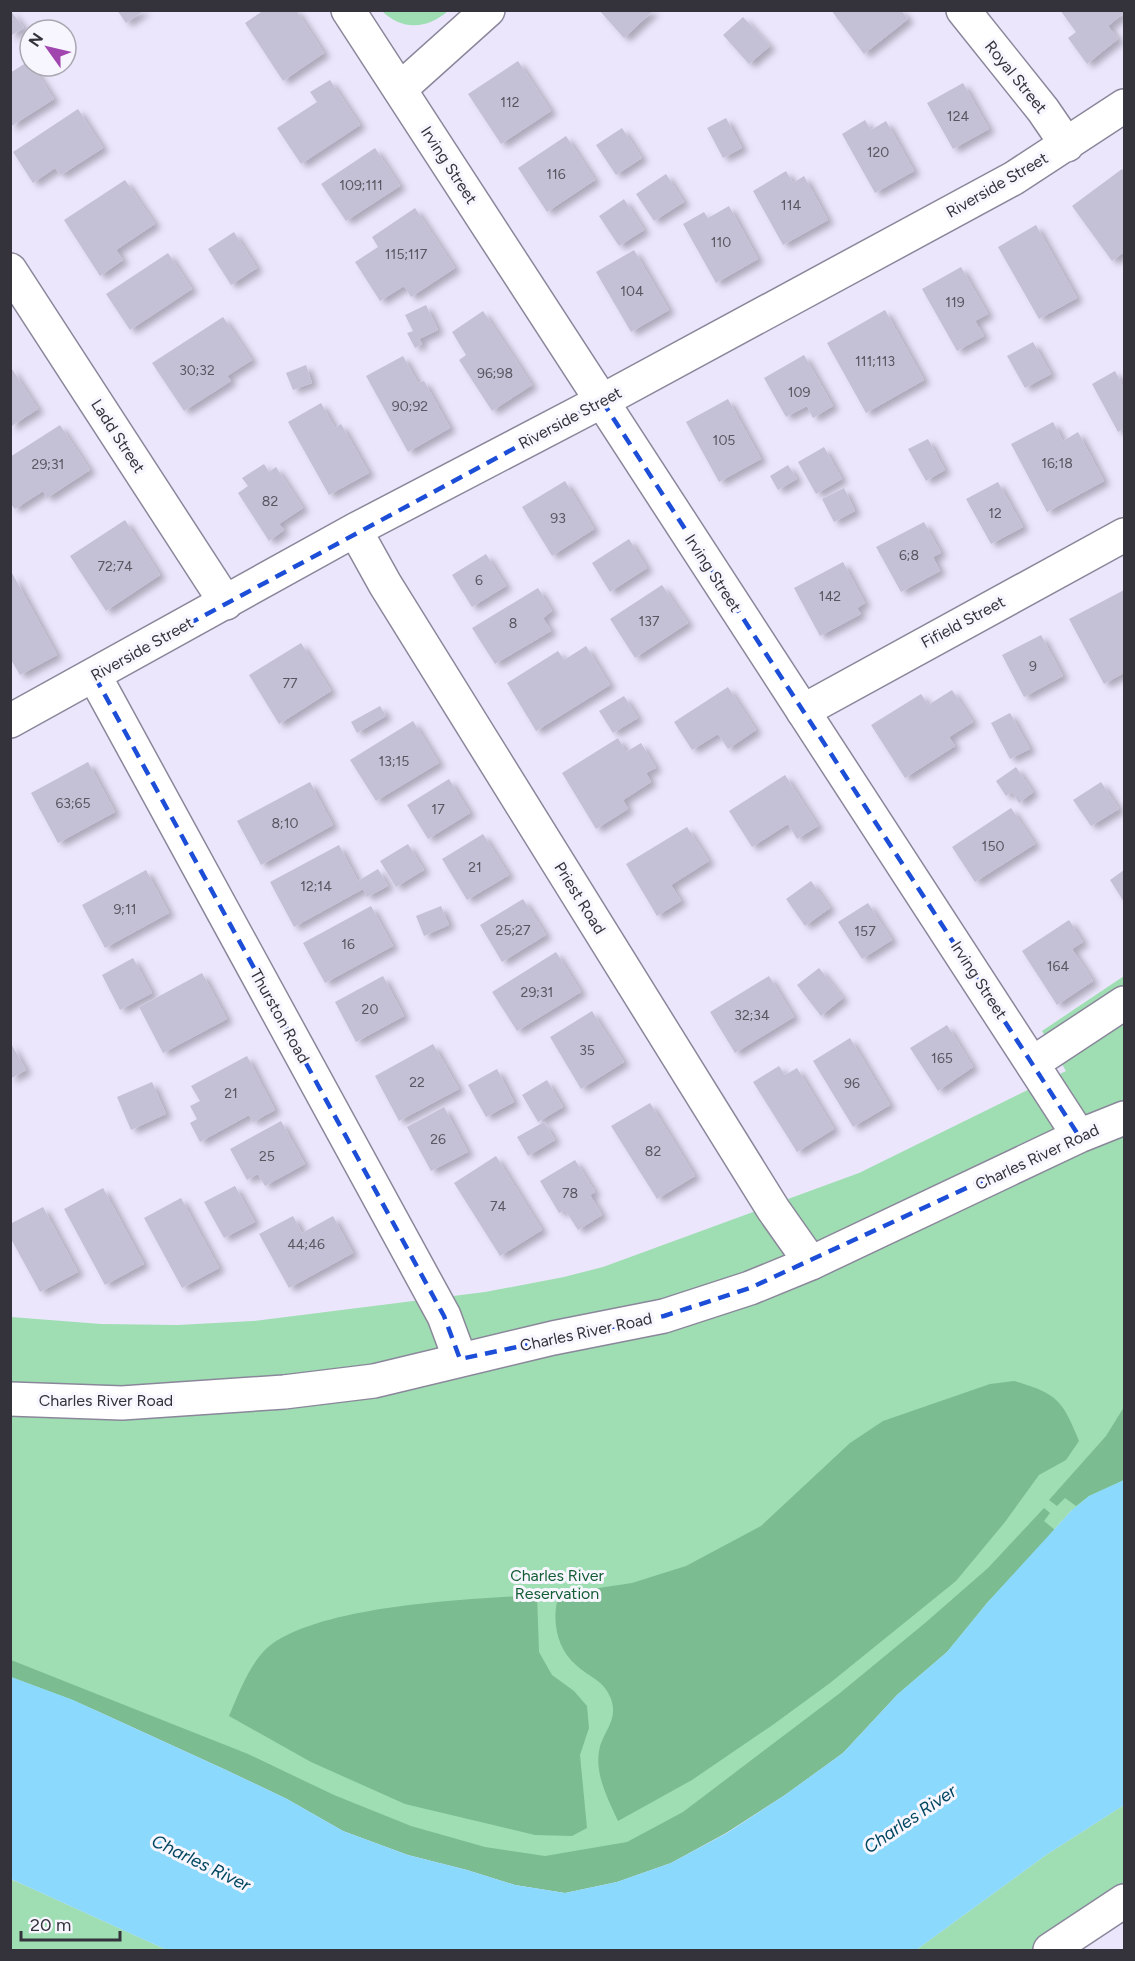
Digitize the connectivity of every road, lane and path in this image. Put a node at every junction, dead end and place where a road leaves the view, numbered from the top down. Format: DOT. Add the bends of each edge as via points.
graph roads {
  1 [pos="348,10"];
  2 [pos="488,10"];
  3 [pos="963,10"];
  4 [pos="400,89"];
  5 [pos="1125,106"];
  6 [pos="1067,145"];
  7 [pos="10,270"];
  8 [pos="21,311"];
  9 [pos="602,401"];
  10 [pos="355,530"];
  11 [pos="1125,535"];
  12 [pos="226,603"];
  13 [pos="94,675"];
  14 [pos="803,711"];
  15 [pos="10,721"];
  16 [pos="1125,1003"];
  17 [pos="1033,1063"];
  18 [pos="1125,1118"];
  19 [pos="1078,1136"];
  20 [pos="811,1263"];
  21 [pos="460,1359"];
  22 [pos="10,1399"];
  23 [pos="1125,1901"];
  24 [pos="1050,1950"];
  1 -- 4 [label="street, Irving Street"];
  2 -- 4 [label="street"];
  3 -- 6 [label="street, Royal Street"];
  4 -- 9 [label="street, Irving Street"];
  5 -- 6 [label="street, Riverside Street"];
  6 -- 9 [label="street, Riverside Street" via="1014,178"];
  7 -- 8 [label="street, Ladd Street"];
  8 -- 12 [label="street, Ladd Street"];
  9 -- 10 [label="street, Riverside Street"];
  9 -- 14 [label="street, Irving Street"];
  10 -- 12 [label="street, Riverside Street"];
  10 -- 20 [label="street, Priest Road" via="384,584 754,1178"];
  11 -- 14 [label="street, Fifield Street"];
  12 -- 13 [label="street, Riverside Street"];
  13 -- 15 [label="street, Riverside Street"];
  13 -- 21 [label="street, Thurston Road" via="444,1316"];
  14 -- 17 [label="street, Irving Street"];
  16 -- 17 [label="street"];
  17 -- 19 [label="street, Irving Street"];
  18 -- 19 [label="street, Charles River Road"];
  19 -- 20 [label="street, Charles River Road"];
  20 -- 21 [label="street, Charles River Road" via="664,1316"];
  21 -- 22 [label="street, Charles River Road" via="374,1381 284,1392 122,1403"];
  23 -- 24 [label="street"];
}
